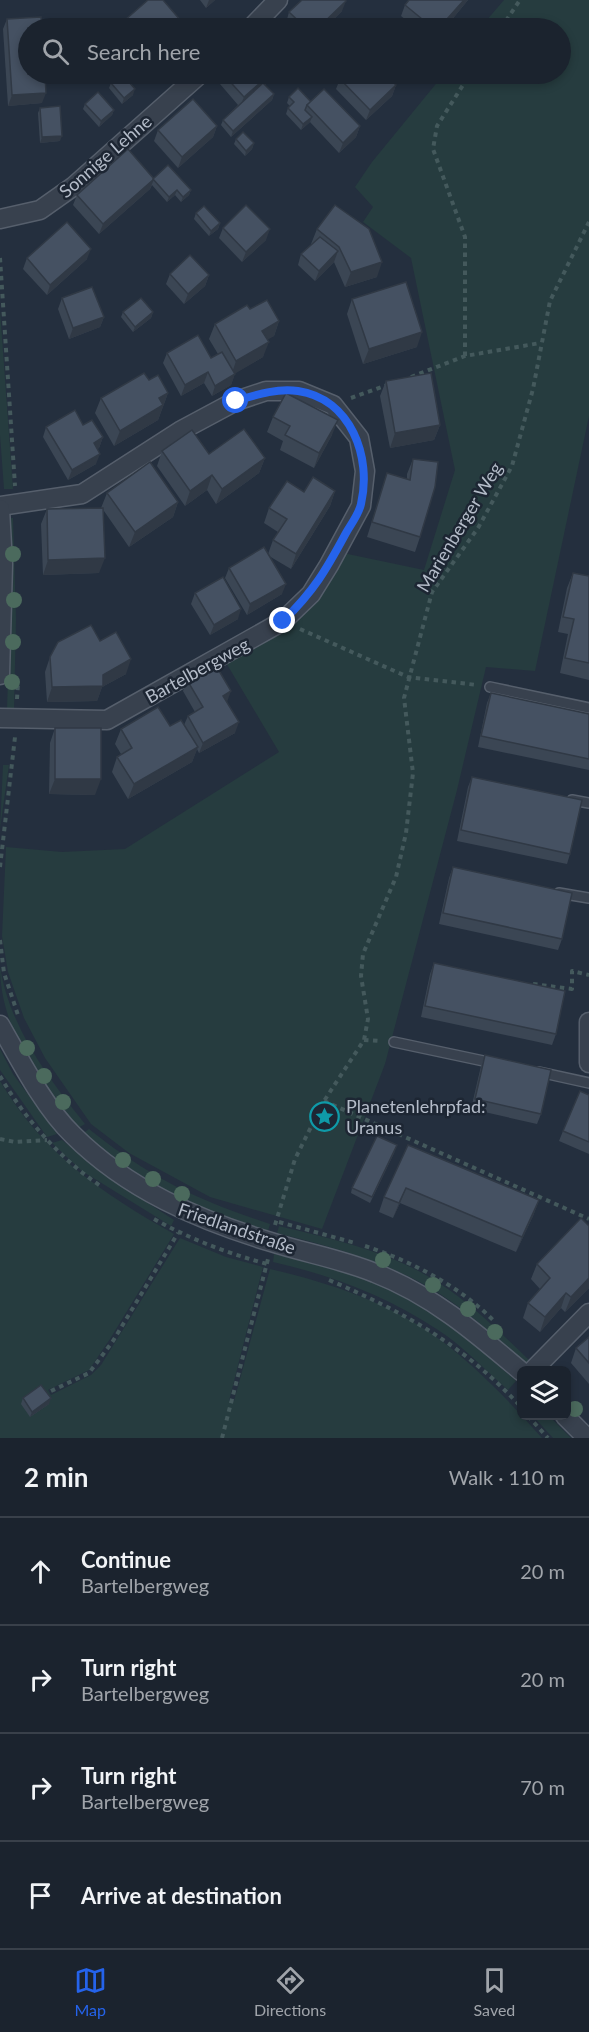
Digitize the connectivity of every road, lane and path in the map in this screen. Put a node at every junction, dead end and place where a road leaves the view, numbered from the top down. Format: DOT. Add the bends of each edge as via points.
graph roads {
  1 [pos="278,0"];
  2 [pos="520,0"];
  3 [pos="260,18"];
  4 [pos="508,18"];
  5 [pos="189,84"];
  6 [pos="464,84"];
  7 [pos="0,219"];
  8 [pos="589,222"];
  9 [pos="540,343"];
  10 [pos="465,356"];
  11 [pos="409,377"];
  12 [pos="398,381"];
  13 [pos="333,405"];
  14 [pos="0,508"];
  15 [pos="283,621"];
  16 [pos="0,675"];
  17 [pos="408,677"];
  18 [pos="490,687"];
  19 [pos="589,708"];
  20 [pos="0,718"];
  21 [pos="566,798"];
  22 [pos="589,803"];
  23 [pos="544,891"];
  24 [pos="589,898"];
  25 [pos="0,940"];
  26 [pos="589,975"];
  27 [pos="529,983"];
  28 [pos="20,1019"];
  29 [pos="589,1022"];
  30 [pos="0,1025"];
  31 [pos="394,1042"];
  32 [pos="589,1063"];
  33 [pos="509,1066"];
  34 [pos="532,1071"];
  35 [pos="589,1083"];
  36 [pos="324,1101"];
  37 [pos="0,1139"];
  38 [pos="47,1140"];
  39 [pos="187,1213"];
  40 [pos="264,1218"];
  41 [pos="589,1219"];
  42 [pos="278,1266"];
  43 [pos="321,1276"];
  44 [pos="589,1313"];
  45 [pos="537,1366"];
  46 [pos="517,1368"];
  47 [pos="51,1391"];
  48 [pos="517,1404"];
  49 [pos="532,1420"];
  50 [pos="569,1420"];
  51 [pos="222,1438"];
  52 [pos="548,1438"];
  53 [pos="586,1438"];
  1 -- 3 [label="street"];
  2 -- 4 [label="path"];
  5 -- 7 [label="street, Sonnige Lehne" via="66,192 40,210"];
  6 -- 10 [label="path" via="437,126 433,149 465,237"];
  8 -- 9 [label="path, Marienberger Weg" via="550,301"];
  9 -- 10 [label="path"];
  9 -- 17 [label="path, Marienberger Weg" via="533,389 512,466 478,528 432,592"];
  10 -- 11 [label="path"];
  12 -- 13 [label="path"];
  13 -- 14 [label="street" via="299,391 266,391 236,401 180,431 82,494"];
  13 -- 15 [label="street, Bartelbergweg" via="358,438 365,471 361,506 311,594"];
  14 -- 16 [label="street"];
  15 -- 17 [label="path"];
  15 -- 20 [label="street, Bartelbergweg" via="107,720"];
  17 -- 18 [label="path"];
  17 -- 36 [label="path, Marienberger Weg" via="404,698 413,773 406,833 396,877 363,954 361,976 368,1019 364,1040"];
  18 -- 19 [label="lane"];
  21 -- 22 [label="lane"];
  23 -- 24 [label="lane"];
  25 -- 28 [label="path" via="4,973"];
  26 -- 27 [label="path" via="572,971 572,989"];
  29 -- 32 [label="street"];
  30 -- 39 [label="street, Friedlandstraße" via="71,1134 112,1169"];
  31 -- 33 [label="lane"];
  34 -- 35 [label="lane"];
  36 -- 40 [label="path, Marienberger Weg" via="295,1160 276,1221"];
  36 -- 41 [label="path"];
  37 -- 38 [label="path"];
  39 -- 46 [label="street, Friedlandstraße" via="384,1277 454,1314"];
  39 -- 47 [label="path" via="113,1341 89,1373"];
  42 -- 51 [label="path" via="267,1263"];
  43 -- 48 [label="path" via="387,1304 438,1334"];
  44 -- 45 [label="street"];
  49 -- 52 [label="path"];
  50 -- 53 [label="street"];
}
